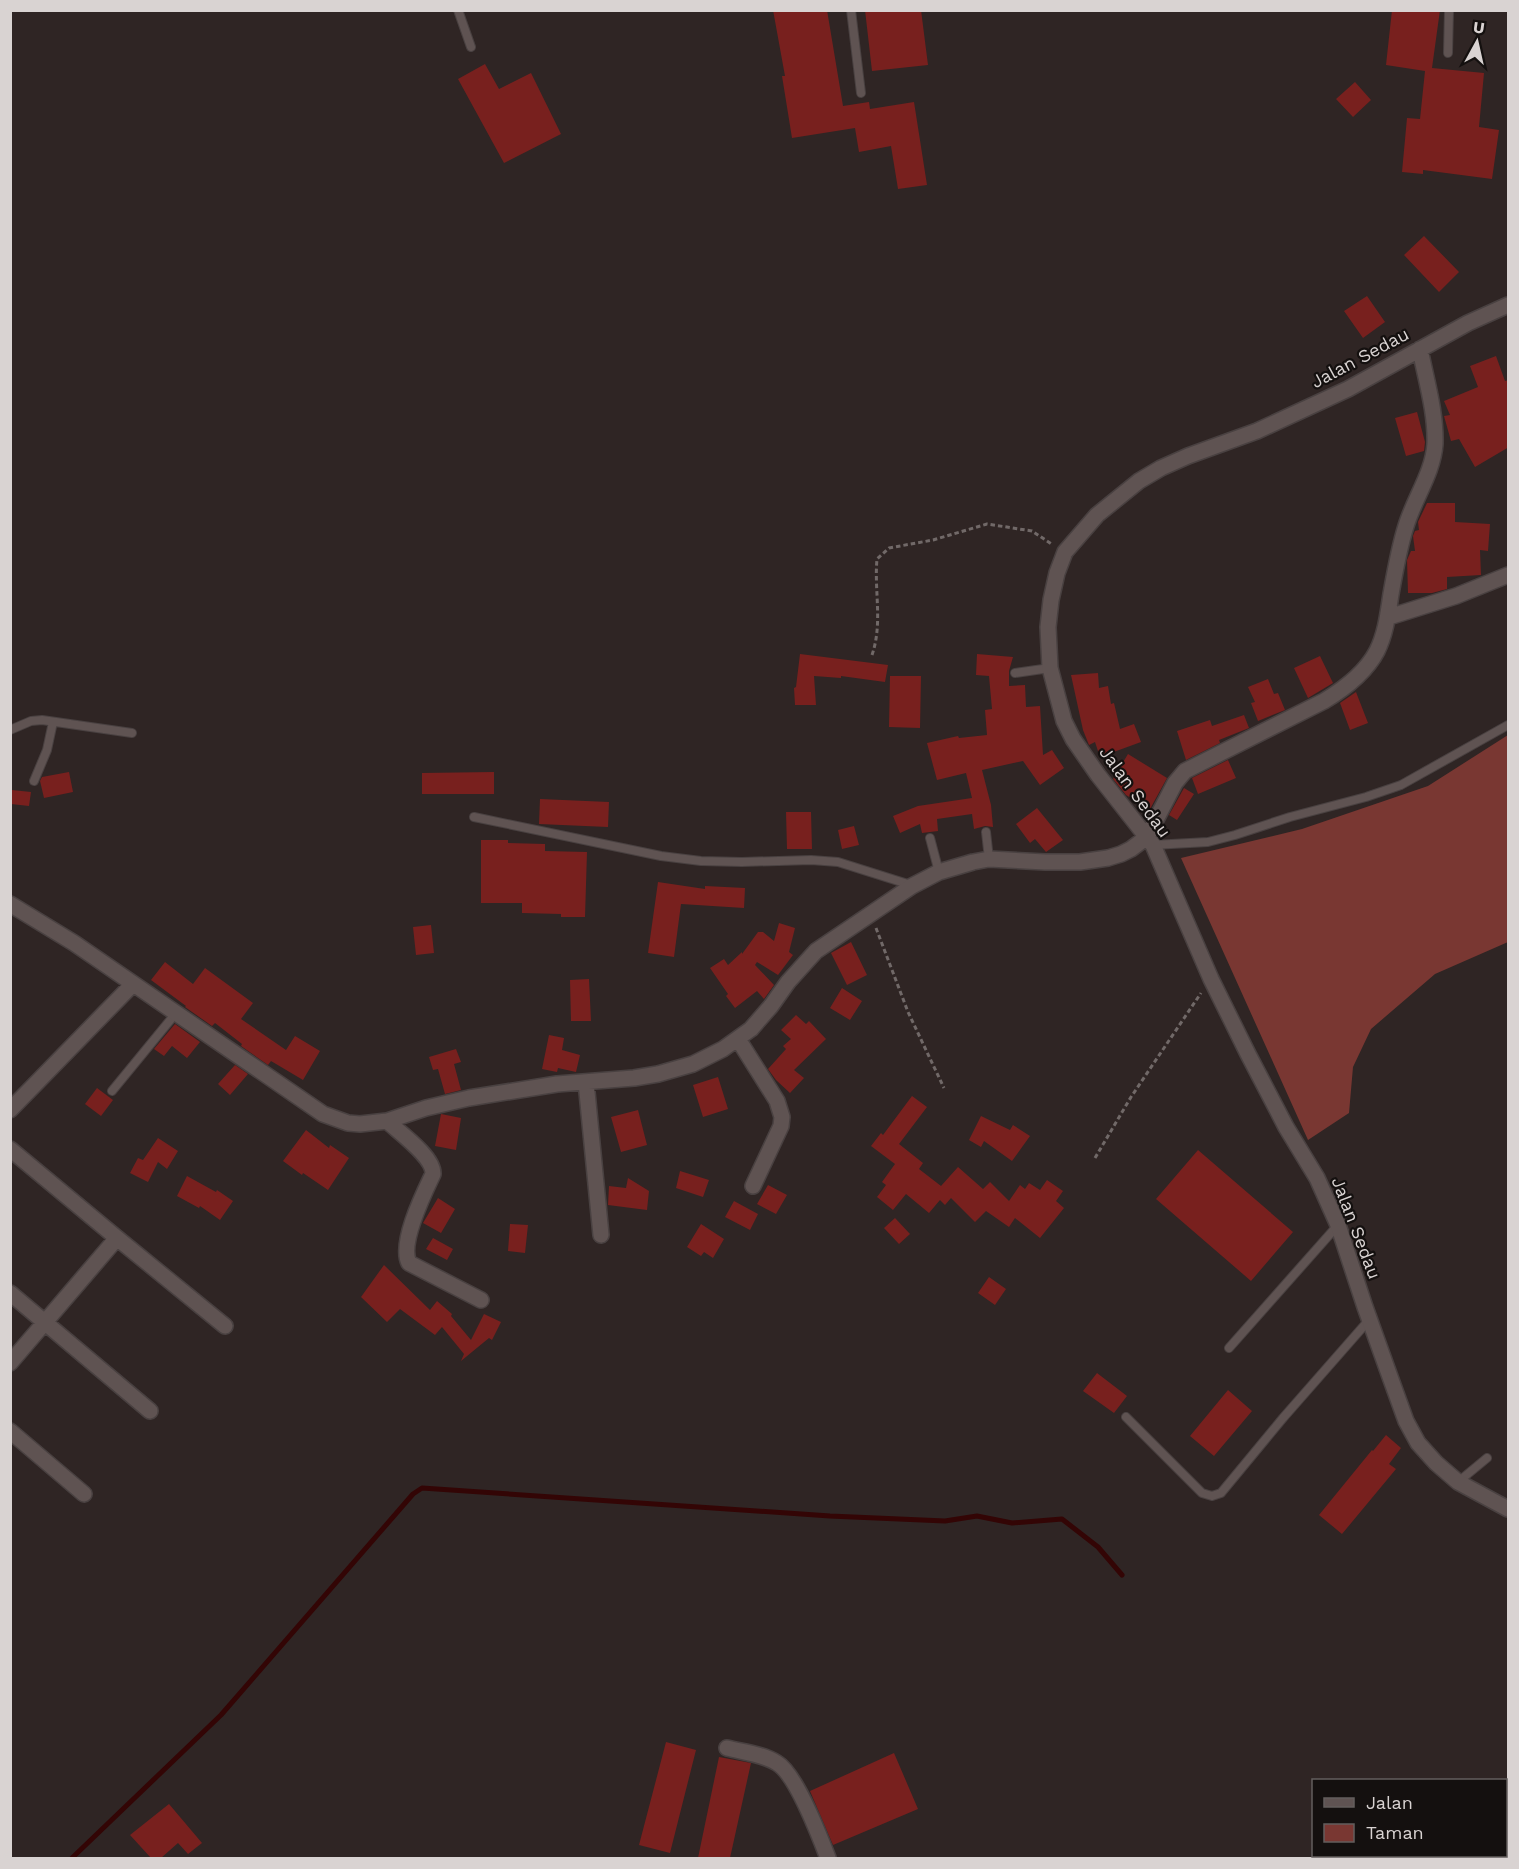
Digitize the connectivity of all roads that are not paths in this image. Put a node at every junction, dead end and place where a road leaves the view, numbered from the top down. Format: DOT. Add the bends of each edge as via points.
graph roads {
  1 [pos="458,10"];
  2 [pos="851,10"];
  3 [pos="1449,10"];
  4 [pos="471,47"];
  5 [pos="1448,53"];
  6 [pos="861,93"];
  7 [pos="1509,305"];
  8 [pos="1420,349"];
  9 [pos="1509,575"];
  10 [pos="1389,616"];
  11 [pos="1050,668"];
  12 [pos="1015,673"];
  13 [pos="53,722"];
  14 [pos="1509,725"];
  15 [pos="10,730"];
  16 [pos="132,733"];
  17 [pos="34,781"];
  18 [pos="474,817"];
  19 [pos="986,832"];
  20 [pos="930,838"];
  21 [pos="1150,841"];
  22 [pos="989,859"];
  23 [pos="939,872"];
  24 [pos="912,886"];
  25 [pos="10,904"];
  26 [pos="133,984"];
  27 [pos="176,1013"];
  28 [pos="738,1039"];
  29 [pos="586,1083"];
  30 [pos="112,1091"];
  31 [pos="10,1110"];
  32 [pos="387,1121"];
  33 [pos="10,1149"];
  34 [pos="753,1185"];
  35 [pos="1338,1225"];
  36 [pos="602,1234"];
  37 [pos="117,1238"];
  38 [pos="10,1293"];
  39 [pos="481,1300"];
  40 [pos="1369,1320"];
  41 [pos="45,1322"];
  42 [pos="225,1326"];
  43 [pos="1229,1348"];
  44 [pos="10,1362"];
  45 [pos="150,1411"];
  46 [pos="1126,1417"];
  47 [pos="10,1431"];
  48 [pos="1486,1458"];
  49 [pos="1458,1482"];
  50 [pos="84,1494"];
  51 [pos="1509,1509"];
  52 [pos="727,1748"];
  53 [pos="828,1858"];
  1 -- 4 [label="lane"];
  2 -- 6 [label="lane"];
  3 -- 5 [label="lane"];
  7 -- 8 [label="street, Jalan Sedau"];
  8 -- 10 [label="street" via="1434,418 1435,446 1399,550"];
  8 -- 11 [label="street, Jalan Sedau" via="1348,389 1257,431 1188,456 1139,481 1097,515 1065,552 1057,573 1048,627"];
  9 -- 10 [label="street"];
  10 -- 21 [label="street" via="1378,650 1362,672 1335,694 1185,771 1175,783"];
  11 -- 12 [label="lane"];
  11 -- 21 [label="street, Jalan Sedau" via="1064,721 1073,739"];
  13 -- 15 [label="lane" via="31,721"];
  13 -- 16 [label="lane"];
  13 -- 17 [label="lane"];
  14 -- 21 [label="lane" via="1409,780 1366,797 1208,842"];
  18 -- 24 [label="lane" via="701,861 838,862"];
  19 -- 22 [label="lane"];
  20 -- 23 [label="lane"];
  21 -- 22 [label="street" via="1108,858 1080,862"];
  21 -- 35 [label="street, Jalan Sedau" via="1211,979"];
  22 -- 23 [label="street"];
  23 -- 24 [label="street"];
  24 -- 28 [label="street" via="816,951 751,1029"];
  25 -- 26 [label="street"];
  26 -- 27 [label="street"];
  26 -- 31 [label="street"];
  27 -- 30 [label="lane"];
  27 -- 32 [label="street" via="323,1114 348,1123"];
  28 -- 29 [label="street" via="693,1064 667,1072"];
  28 -- 34 [label="street" via="777,1101 782,1117"];
  29 -- 32 [label="street" via="469,1098"];
  29 -- 36 [label="street"];
  32 -- 39 [label="street" via="428,1159 433,1169 410,1232 406,1258"];
  33 -- 37 [label="street"];
  35 -- 40 [label="street, Jalan Sedau"];
  35 -- 43 [label="lane"];
  37 -- 41 [label="street"];
  37 -- 42 [label="street"];
  38 -- 41 [label="street"];
  40 -- 46 [label="lane" via="1221,1493 1202,1493"];
  40 -- 49 [label="street, Jalan Sedau" via="1406,1421 1418,1443"];
  41 -- 44 [label="street"];
  41 -- 45 [label="street"];
  47 -- 50 [label="street"];
  48 -- 49 [label="lane"];
  49 -- 51 [label="street, Jalan Sedau"];
  52 -- 53 [label="street" via="765,1757 780,1765 804,1802"];
}
